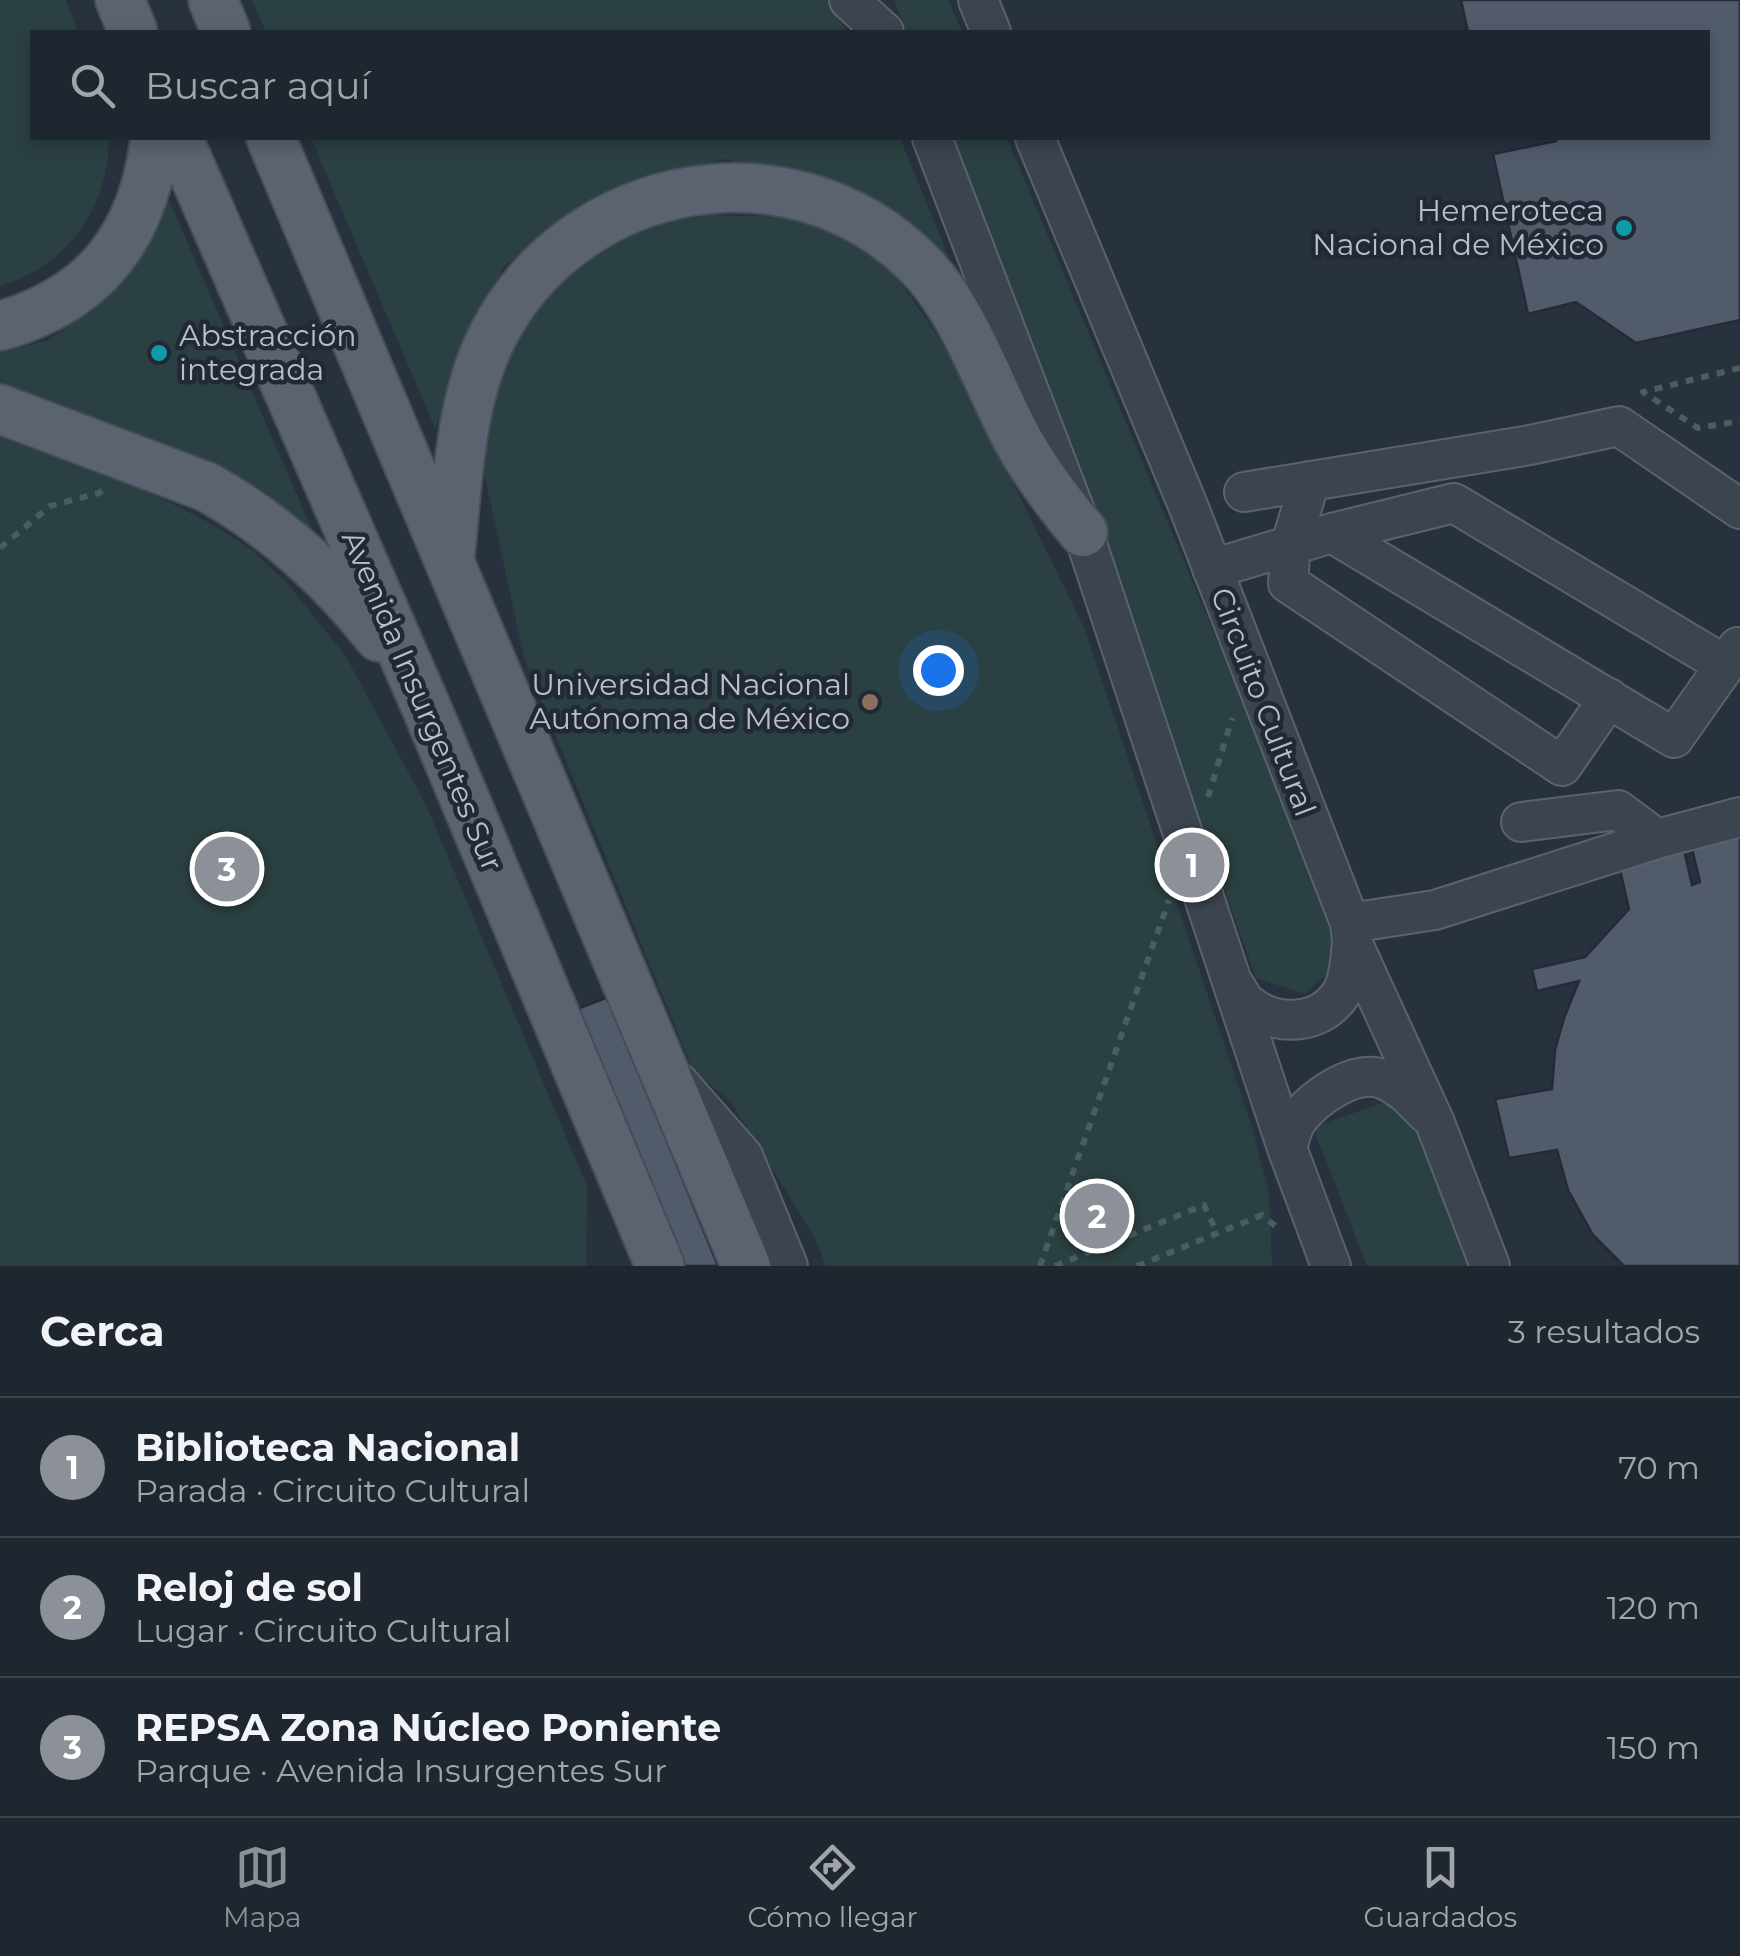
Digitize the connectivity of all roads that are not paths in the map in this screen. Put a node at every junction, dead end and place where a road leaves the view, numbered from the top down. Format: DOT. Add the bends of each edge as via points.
graph roads {
  1 [pos="120,0"];
  2 [pos="212,0"];
  3 [pos="849,0"];
  4 [pos="872,0"];
  5 [pos="978,0"];
  6 [pos="133,30"];
  7 [pos="225,30"];
  8 [pos="885,30"];
  9 [pos="886,30"];
  10 [pos="990,30"];
  11 [pos="155,140"];
  12 [pos="179,140"];
  13 [pos="272,140"];
  14 [pos="933,140"];
  15 [pos="1036,140"];
  16 [pos="0,326"];
  17 [pos="0,408"];
  18 [pos="1310,481"];
  19 [pos="1244,492"];
  20 [pos="1740,509"];
  21 [pos="1083,532"];
  22 [pos="1332,533"];
  23 [pos="1292,544"];
  24 [pos="450,561"];
  25 [pos="1212,569"];
  26 [pos="1732,655"];
  27 [pos="1609,698"];
  28 [pos="427,709"];
  29 [pos="1740,817"];
  30 [pos="1521,822"];
  31 [pos="1657,839"];
  32 [pos="1351,932"];
  33 [pos="1231,980"];
  34 [pos="663,1066"];
  35 [pos="1436,1123"];
  36 [pos="1288,1148"];
  37 [pos="660,1266"];
  38 [pos="746,1266"];
  39 [pos="788,1266"];
  40 [pos="1331,1266"];
  41 [pos="1490,1266"];
  1 -- 6 [label="main road"];
  2 -- 7 [label="main road"];
  3 -- 8 [label="street"];
  4 -- 9 [label="street"];
  5 -- 10 [label="street"];
  11 -- 16 [label="main road" via="147,190 115,252 68,299"];
  12 -- 28 [label="main road, Avenida Insurgentes Sur"];
  13 -- 24 [label="main road"];
  14 -- 21 [label="street"];
  15 -- 25 [label="street, Circuito Cultural"];
  17 -- 28 [label="main road" via="207,488 248,512 288,541 364,618"];
  18 -- 19 [label="street"];
  18 -- 20 [label="street" via="1619,426"];
  18 -- 23 [label="street"];
  21 -- 24 [label="main road" via="1040,476 968,337 921,266 875,227 826,203 777,190 723,187 605,218 549,260 509,306 470,397"];
  21 -- 33 [label="street"];
  22 -- 23 [label="street"];
  22 -- 26 [label="street" via="1454,504"];
  22 -- 27 [label="street"];
  23 -- 25 [label="street"];
  23 -- 27 [label="street" via="1288,583 1562,766"];
  24 -- 34 [label="main road"];
  25 -- 32 [label="street, Circuito Cultural"];
  26 -- 27 [label="street" via="1674,738"];
  28 -- 37 [label="main road, Avenida Insurgentes Sur"];
  29 -- 31 [label="street"];
  30 -- 31 [label="street" via="1618,810"];
  31 -- 32 [label="street"];
  32 -- 33 [label="street" via="1342,994 1325,1011 1297,1022 1268,1016 1248,1004"];
  32 -- 35 [label="street, Circuito Cultural"];
  33 -- 36 [label="street"];
  34 -- 38 [label="main road"];
  34 -- 39 [label="street" via="743,1156"];
  35 -- 36 [label="street" via="1381,1077 1349,1081 1323,1093 1295,1122"];
  35 -- 41 [label="street, Circuito Cultural"];
  36 -- 40 [label="street"];
}
